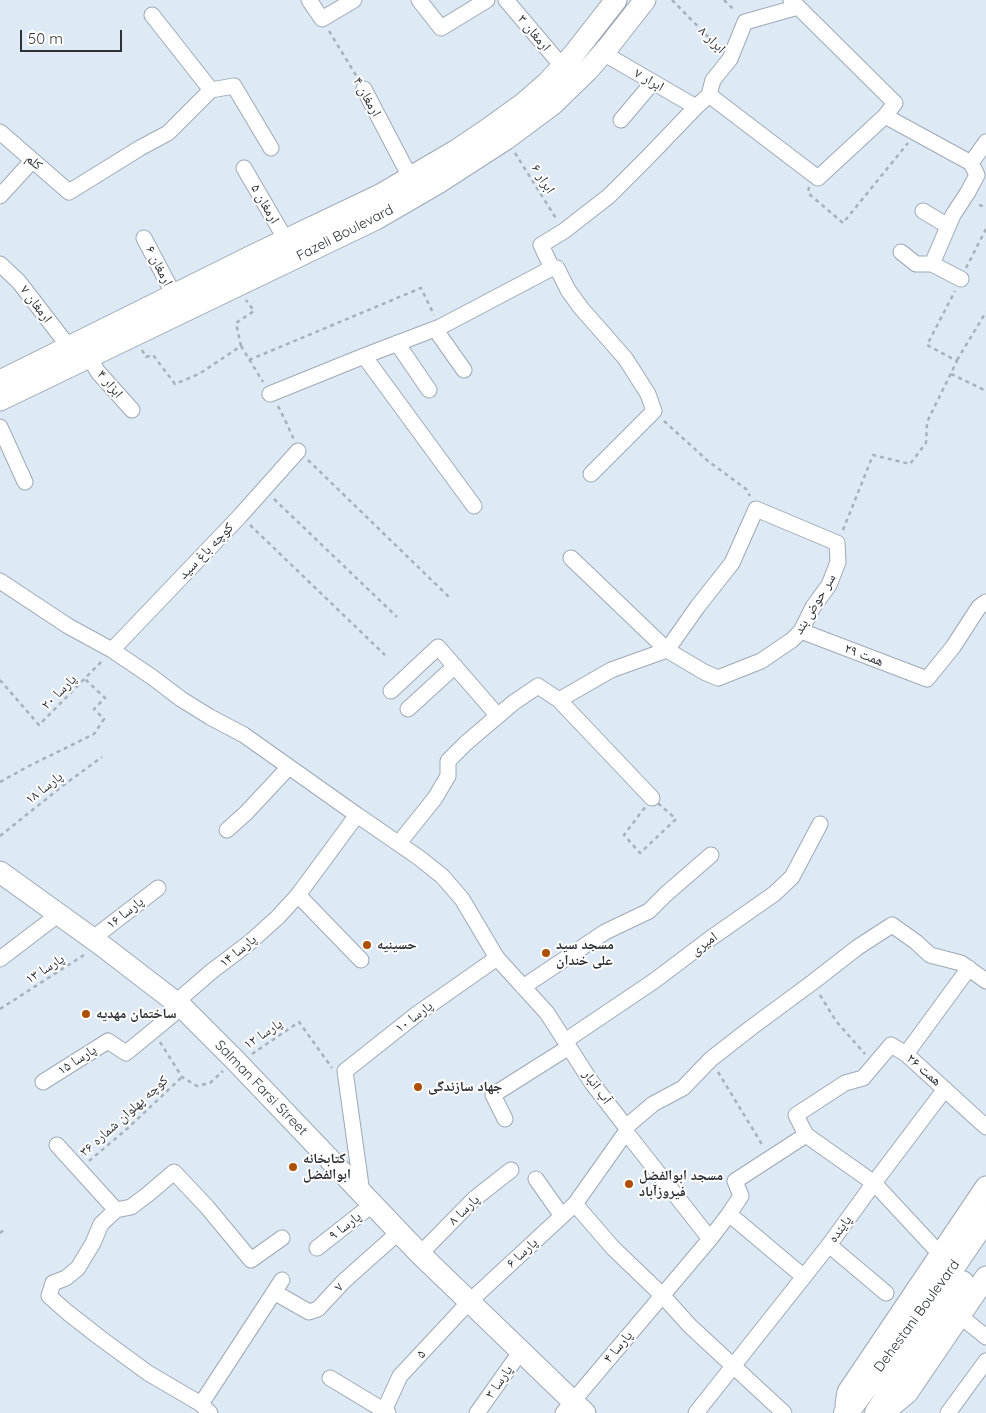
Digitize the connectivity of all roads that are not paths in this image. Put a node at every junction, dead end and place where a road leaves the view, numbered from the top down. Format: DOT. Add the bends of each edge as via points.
graph roads {
  1 [pos="309,0"];
  2 [pos="354,0"];
  3 [pos="419,0"];
  4 [pos="487,0"];
  5 [pos="506,0"];
  6 [pos="616,0"];
  7 [pos="645,0"];
  8 [pos="795,3"];
  9 [pos="152,15"];
  10 [pos="603,53"];
  11 [pos="562,66"];
  12 [pos="653,82"];
  13 [pos="364,89"];
  14 [pos="210,90"];
  15 [pos="709,95"];
  16 [pos="546,97"];
  17 [pos="696,107"];
  18 [pos="885,116"];
  19 [pos="621,120"];
  20 [pos="0,132"];
  21 [pos="986,142"];
  22 [pos="271,148"];
  23 [pos="32,161"];
  24 [pos="971,163"];
  25 [pos="244,168"];
  26 [pos="410,177"];
  27 [pos="0,196"];
  28 [pos="923,211"];
  29 [pos="948,226"];
  30 [pos="144,238"];
  31 [pos="286,240"];
  32 [pos="901,252"];
  33 [pos="0,264"];
  34 [pos="932,264"];
  35 [pos="552,268"];
  36 [pos="960,279"];
  37 [pos="174,295"];
  38 [pos="437,328"];
  39 [pos="397,343"];
  40 [pos="69,347"];
  41 [pos="364,356"];
  42 [pos="90,357"];
  43 [pos="464,370"];
  44 [pos="0,381"];
  45 [pos="429,390"];
  46 [pos="270,394"];
  47 [pos="0,400"];
  48 [pos="132,410"];
  49 [pos="0,427"];
  50 [pos="298,451"];
  51 [pos="591,474"];
  52 [pos="25,482"];
  53 [pos="474,506"];
  54 [pos="571,558"];
  55 [pos="0,581"];
  56 [pos="986,602"];
  57 [pos="801,631"];
  58 [pos="112,650"];
  59 [pos="667,650"];
  60 [pos="455,666"];
  61 [pos="391,691"];
  62 [pos="559,700"];
  63 [pos="408,709"];
  64 [pos="498,716"];
  65 [pos="289,767"];
  66 [pos="652,798"];
  67 [pos="357,815"];
  68 [pos="820,824"];
  69 [pos="228,830"];
  70 [pos="399,843"];
  71 [pos="712,855"];
  72 [pos="0,872"];
  73 [pos="158,888"];
  74 [pos="298,895"];
  75 [pos="59,914"];
  76 [pos="96,941"];
  77 [pos="497,958"];
  78 [pos="0,960"];
  79 [pos="361,960"];
  80 [pos="969,968"];
  81 [pos="986,981"];
  82 [pos="523,987"];
  83 [pos="178,1005"];
  84 [pos="567,1044"];
  85 [pos="906,1054"];
  86 [pos="43,1082"];
  87 [pos="945,1089"];
  88 [pos="505,1119"];
  89 [pos="986,1127"];
  90 [pos="626,1130"];
  91 [pos="806,1135"];
  92 [pos="58,1145"];
  93 [pos="512,1170"];
  94 [pos="536,1179"];
  95 [pos="874,1182"];
  96 [pos="986,1187"];
  97 [pos="367,1199"];
  98 [pos="575,1204"];
  99 [pos="116,1210"];
  100 [pos="729,1214"];
  101 [pos="562,1216"];
  102 [pos="986,1218"];
  103 [pos="399,1232"];
  104 [pos="282,1238"];
  105 [pos="710,1239"];
  106 [pos="829,1245"];
  107 [pos="986,1247"];
  108 [pos="317,1248"];
  109 [pos="420,1254"];
  110 [pos="940,1254"];
  111 [pos="804,1277"];
  112 [pos="986,1277"];
  113 [pos="886,1293"];
  114 [pos="662,1294"];
  115 [pos="469,1302"];
  116 [pos="960,1316"];
  117 [pos="986,1337"];
  118 [pos="521,1351"];
  119 [pos="986,1361"];
  120 [pos="733,1367"];
  121 [pos="330,1378"];
  122 [pos="206,1408"];
  123 [pos="574,1409"];
  124 [pos="704,1410"];
  125 [pos="386,1412"];
  126 [pos="478,1413"];
  127 [pos="784,1413"];
  128 [pos="845,1413"];
  129 [pos="876,1413"];
  130 [pos="884,1413"];
  131 [pos="948,1413"];
  1 -- 2 [label="street" via="322,18"];
  3 -- 4 [label="street" via="441,28"];
  5 -- 11 [label="street, ارمغان ۳"];
  6 -- 11 [label="main road, Fazeli Boulevard"];
  7 -- 10 [label="main road, Fazeli Boulevard"];
  8 -- 15 [label="street, ابرار ۸" via="745,22 730,59 713,80"];
  8 -- 18 [label="street" via="895,103"];
  9 -- 14 [label="street"];
  10 -- 12 [label="street, ابرار ۷"];
  10 -- 16 [label="main road, Fazeli Boulevard" via="588,70"];
  11 -- 16 [label="main road, Fazeli Boulevard"];
  12 -- 17 [label="street, ابرار ۷"];
  12 -- 19 [label="street"];
  13 -- 26 [label="street, ارمغان ۴"];
  14 -- 22 [label="street" via="234,86"];
  14 -- 23 [label="street, کلم" via="168,133 69,192"];
  15 -- 17 [label="street, ابرار ۸"];
  15 -- 18 [label="street" via="818,178"];
  16 -- 26 [label="main road, Fazeli Boulevard" via="524,103"];
  16 -- 42 [label="main road, Fazeli Boulevard" via="506,139 438,184 376,219"];
  17 -- 35 [label="street, ابرار ۸" via="609,196 541,245"];
  18 -- 24 [label="street"];
  20 -- 23 [label="street, کلم"];
  21 -- 24 [label="street"];
  23 -- 27 [label="street"];
  24 -- 29 [label="street" via="977,175"];
  25 -- 31 [label="street, ارمغان ۵"];
  26 -- 31 [label="main road, Fazeli Boulevard"];
  28 -- 29 [label="street"];
  29 -- 34 [label="street"];
  30 -- 37 [label="street, ارمغان ۶"];
  31 -- 37 [label="main road, Fazeli Boulevard"];
  32 -- 34 [label="street" via="916,264"];
  33 -- 40 [label="street, ارمغان ۷" via="19,282"];
  34 -- 36 [label="street"];
  35 -- 38 [label="street"];
  35 -- 51 [label="street" via="557,268 581,308 625,358 648,394 654,411"];
  37 -- 40 [label="main road, Fazeli Boulevard"];
  38 -- 39 [label="street"];
  38 -- 43 [label="street"];
  39 -- 41 [label="street"];
  39 -- 45 [label="street"];
  40 -- 44 [label="main road, Fazeli Boulevard"];
  41 -- 46 [label="street"];
  41 -- 53 [label="street"];
  42 -- 47 [label="main road, Fazeli Boulevard"];
  42 -- 48 [label="street, ابزار ۴" via="98,372"];
  49 -- 52 [label="street"];
  50 -- 58 [label="street, کوچه باغ سید"];
  54 -- 59 [label="street"];
  55 -- 58 [label="street" via="68,626"];
  56 -- 57 [label="street, همت ۲۹" via="927,678"];
  57 -- 59 [label="street, سر حوض بند" via="761,660 718,678"];
  57 -- 59 [label="street, سر حوض بند" via="813,606 828,586 838,562 837,543 756,509 732,563"];
  58 -- 65 [label="street" via="181,699 244,735"];
  59 -- 62 [label="street" via="611,670"];
  60 -- 61 [label="street" via="438,647"];
  60 -- 63 [label="street"];
  60 -- 64 [label="street"];
  62 -- 64 [label="street" via="538,686"];
  62 -- 66 [label="street"];
  64 -- 70 [label="street" via="448,762 448,776 435,798"];
  65 -- 67 [label="street"];
  65 -- 69 [label="street"];
  67 -- 70 [label="street"];
  67 -- 74 [label="street, پارسا ۱۴"];
  68 -- 84 [label="street, امیری" via="792,876 774,894"];
  70 -- 77 [label="street" via="442,876 457,893"];
  71 -- 82 [label="street" via="649,911 604,932"];
  72 -- 75 [label="main road, Salman Farsi Street"];
  73 -- 76 [label="street, پارسا ۱۶"];
  74 -- 79 [label="street"];
  74 -- 83 [label="street, پارسا ۱۴" via="278,917 212,971"];
  75 -- 76 [label="main road, Salman Farsi Street"];
  75 -- 78 [label="street"];
  76 -- 83 [label="main road, Salman Farsi Street"];
  77 -- 82 [label="street"];
  77 -- 97 [label="street, پارسا ۱۰" via="417,1014 345,1071"];
  80 -- 81 [label="street"];
  80 -- 85 [label="street"];
  80 -- 90 [label="street, پارسا ۶" via="930,955 892,925 752,1027 683,1088 653,1104"];
  82 -- 84 [label="street"];
  83 -- 86 [label="street, پارسا ۱۵" via="126,1054 108,1041"];
  83 -- 97 [label="main road, Salman Farsi Street"];
  84 -- 88 [label="street, امیری" via="493,1095"];
  84 -- 90 [label="street, آب انبار"];
  85 -- 87 [label="street, همت ۲۶"];
  85 -- 91 [label="street, همت ۲۶" via="891,1045 863,1078 845,1083 796,1114"];
  87 -- 89 [label="street, همت ۲۶"];
  87 -- 95 [label="street, پاینده"];
  90 -- 98 [label="street, پارسا ۶"];
  90 -- 105 [label="street, آب انبار"];
  91 -- 95 [label="street"];
  91 -- 100 [label="street, پارسا ۴" via="735,1181 741,1196"];
  92 -- 99 [label="street"];
  93 -- 109 [label="street, پارسا ۸" via="474,1199"];
  94 -- 101 [label="street"];
  95 -- 106 [label="street, پاینده"];
  95 -- 110 [label="street"];
  96 -- 110 [label="main road"];
  97 -- 103 [label="main road, Salman Farsi Street"];
  97 -- 108 [label="street, پارسا ۹"];
  98 -- 101 [label="street, پارسا ۶"];
  98 -- 114 [label="street" via="613,1248"];
  99 -- 104 [label="street" via="130,1207 174,1172 251,1260"];
  99 -- 122 [label="street" via="101,1224 78,1268 53,1283 49,1296 148,1373"];
  100 -- 105 [label="street, پارسا ۴"];
  100 -- 111 [label="street"];
  101 -- 115 [label="street, پارسا ۶"];
  102 -- 128 [label="main road, Dehestani Boulevard" via="932,1297"];
  103 -- 109 [label="main road, Salman Farsi Street"];
  103 -- 122 [label="street, ۷" via="318,1309 309,1312 278,1286"];
  105 -- 114 [label="street, پارسا ۴"];
  106 -- 111 [label="street, پاینده"];
  106 -- 113 [label="street"];
  107 -- 129 [label="main road, Dehestani Boulevard"];
  109 -- 115 [label="main road, Salman Farsi Street"];
  110 -- 128 [label="main road" via="848,1392"];
  111 -- 120 [label="street, پاینده"];
  112 -- 116 [label="main road"];
  114 -- 120 [label="street"];
  114 -- 123 [label="street, پارسا ۴"];
  115 -- 118 [label="main road, Salman Farsi Street"];
  115 -- 125 [label="street, ۵" via="400,1376"];
  116 -- 117 [label="street"];
  116 -- 130 [label="main road" via="907,1393"];
  118 -- 123 [label="main road, Salman Farsi Street"];
  118 -- 126 [label="street, پارسا ۳"];
  119 -- 131 [label="street"];
  120 -- 124 [label="street, پاینده"];
  120 -- 127 [label="street"];
  121 -- 125 [label="street"];
}
